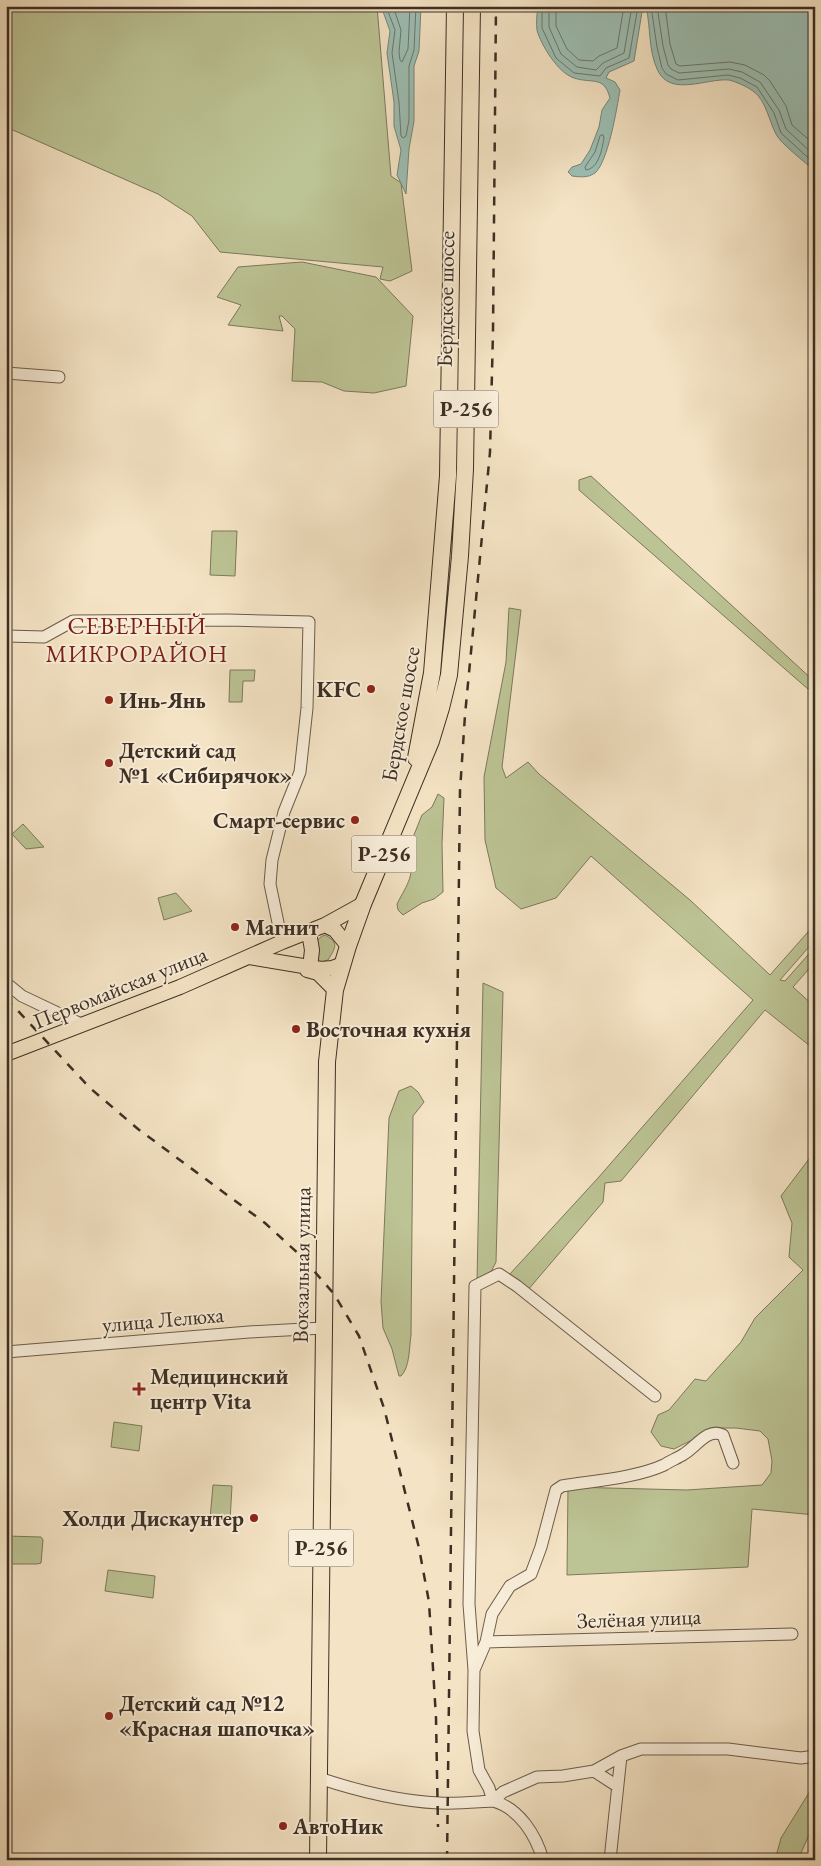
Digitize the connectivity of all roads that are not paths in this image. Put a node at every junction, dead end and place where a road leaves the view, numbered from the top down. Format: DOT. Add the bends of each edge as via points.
graph roads {
  1 [pos="455,6"];
  2 [pos="472,6"];
  3 [pos="6,373"];
  4 [pos="59,377"];
  5 [pos="6,636"];
  6 [pos="406,804"];
  7 [pos="363,904"];
  8 [pos="325,925"];
  9 [pos="309,932"];
  10 [pos="282,942"];
  11 [pos="348,946"];
  12 [pos="249,957"];
  13 [pos="290,964"];
  14 [pos="343,964"];
  15 [pos="310,968"];
  16 [pos="6,983"];
  17 [pos="335,990"];
  18 [pos="83,1025"];
  19 [pos="6,1054"];
  20 [pos="323,1328"];
  21 [pos="6,1352"];
  22 [pos="655,1396"];
  23 [pos="733,1463"];
  24 [pos="792,1634"];
  25 [pos="486,1642"];
  26 [pos="474,1670"];
  27 [pos="621,1756"];
  28 [pos="815,1756"];
  29 [pos="594,1771"];
  30 [pos="319,1778"];
  31 [pos="617,1786"];
  32 [pos="493,1801"];
  33 [pos="318,1860"];
  34 [pos="542,1860"];
  35 [pos="610,1860"];
  1 -- 6 [label="highway, Бердское шоссе / Р-256" via="448,476 432,673"];
  2 -- 6 [label="highway, Бердское шоссе / Р-256" via="465,469 453,641 442,708"];
  3 -- 4 [label="street"];
  5 -- 10 [label="street" via="44,638 73,621 309,622 307,708 300,772 284,812 272,860 270,884"];
  6 -- 7 [label="highway, Вокзальная улица / Р-256"];
  7 -- 8 [label="main road, Первомайская улица"];
  7 -- 11 [label="highway, Вокзальная улица / Р-256"];
  8 -- 9 [label="main road, Первомайская улица"];
  8 -- 11 [label="main road"];
  9 -- 10 [label="main road, Первомайская улица"];
  9 -- 15 [label="main road"];
  10 -- 12 [label="main road, Первомайская улица"];
  11 -- 14 [label="highway, Вокзальная улица / Р-256"];
  12 -- 13 [label="main road"];
  12 -- 18 [label="main road, Первомайская улица"];
  13 -- 15 [label="main road"];
  13 -- 17 [label="main road" via="318,973"];
  14 -- 15 [label="main road" via="332,968"];
  14 -- 17 [label="highway, Вокзальная улица / Р-256"];
  16 -- 18 [label="street" via="22,996"];
  17 -- 20 [label="highway, Вокзальная улица / Р-256" via="327,1062"];
  18 -- 19 [label="main road, Первомайская улица"];
  20 -- 21 [label="street, улица Лелюха"];
  20 -- 30 [label="highway, Вокзальная улица / Р-256"];
  22 -- 26 [label="street" via="499,1274 475,1286 469,1604"];
  23 -- 25 [label="street" via="723,1435 713,1433 661,1466 644,1472 562,1486 556,1490 531,1574 510,1586 492,1614"];
  24 -- 25 [label="street, Зелёная улица"];
  25 -- 26 [label="street"];
  26 -- 32 [label="street" via="473,1731 480,1770"];
  27 -- 28 [label="street" via="641,1749 728,1749 802,1758"];
  27 -- 29 [label="street"];
  27 -- 31 [label="street"];
  29 -- 31 [label="street"];
  29 -- 32 [label="street" via="537,1777 504,1792"];
  30 -- 32 [label="street" via="357,1791 413,1801"];
  30 -- 33 [label="highway, Вокзальная улица / Р-256"];
  31 -- 35 [label="street"];
  32 -- 34 [label="street" via="508,1807 518,1816 537,1843"];
}
